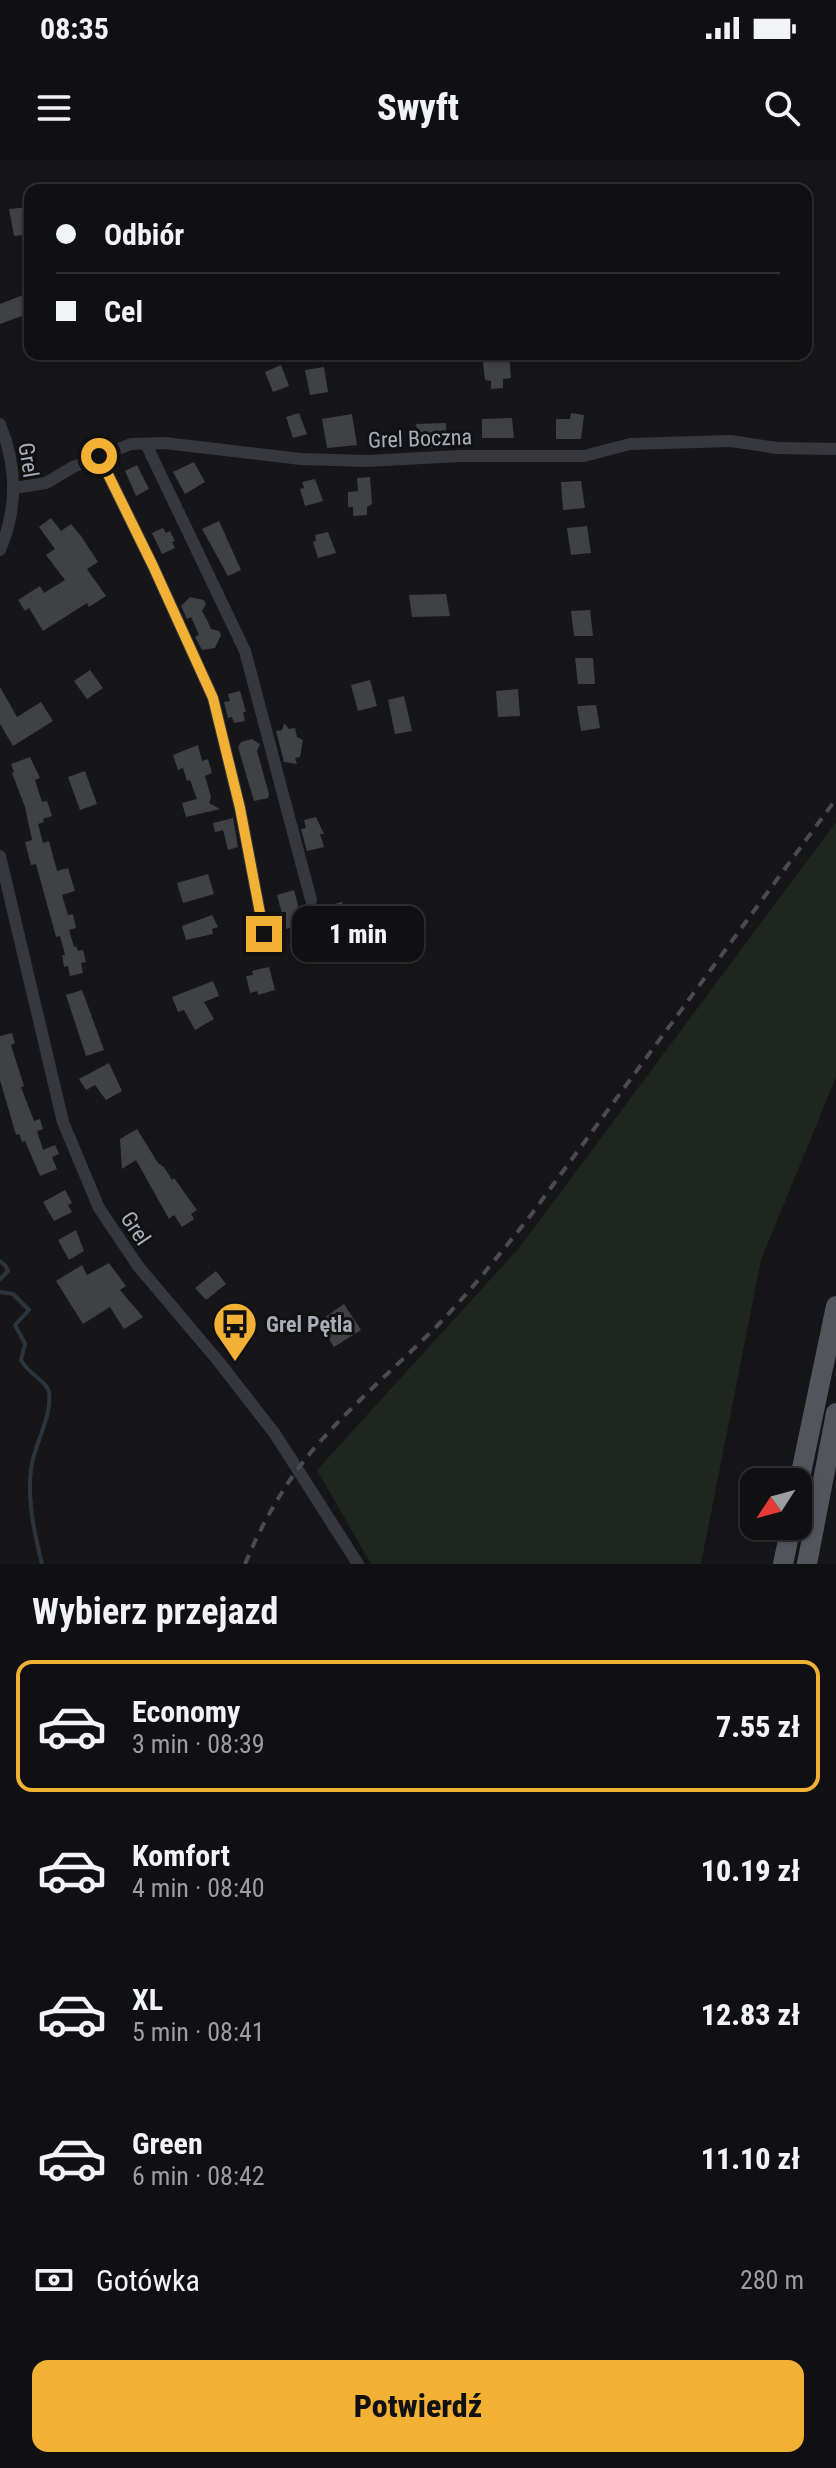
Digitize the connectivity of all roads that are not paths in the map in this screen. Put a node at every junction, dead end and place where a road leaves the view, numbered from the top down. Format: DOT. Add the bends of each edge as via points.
graph roads {
  1 [pos="0,424"];
  2 [pos="146,444"];
  3 [pos="836,449"];
  4 [pos="99,456"];
  5 [pos="14,488"];
  6 [pos="0,550"];
  7 [pos="0,856"];
  8 [pos="311,900"];
  9 [pos="264,934"];
  10 [pos="836,1306"];
  11 [pos="836,1413"];
  12 [pos="802,1468"];
  13 [pos="788,1540"];
  14 [pos="358,1564"];
  15 [pos="783,1564"];
  16 [pos="807,1564"];
  1 -- 5 [label="street, Grel"];
  2 -- 3 [label="street, Grel Boczna" via="366,461 584,456 630,444 731,441"];
  2 -- 4 [label="street, Grel Boczna"];
  2 -- 8 [label="street" via="245,651"];
  4 -- 5 [label="street, Grel Boczna" via="46,483"];
  4 -- 9 [label="street" via="213,698"];
  5 -- 6 [label="street, Grel"];
  7 -- 14 [label="street, Grel" via="63,1122 99,1208 138,1266 275,1434"];
  10 -- 12 [label="main road"];
  11 -- 16 [label="main road"];
  13 -- 15 [label="main road"];
}
